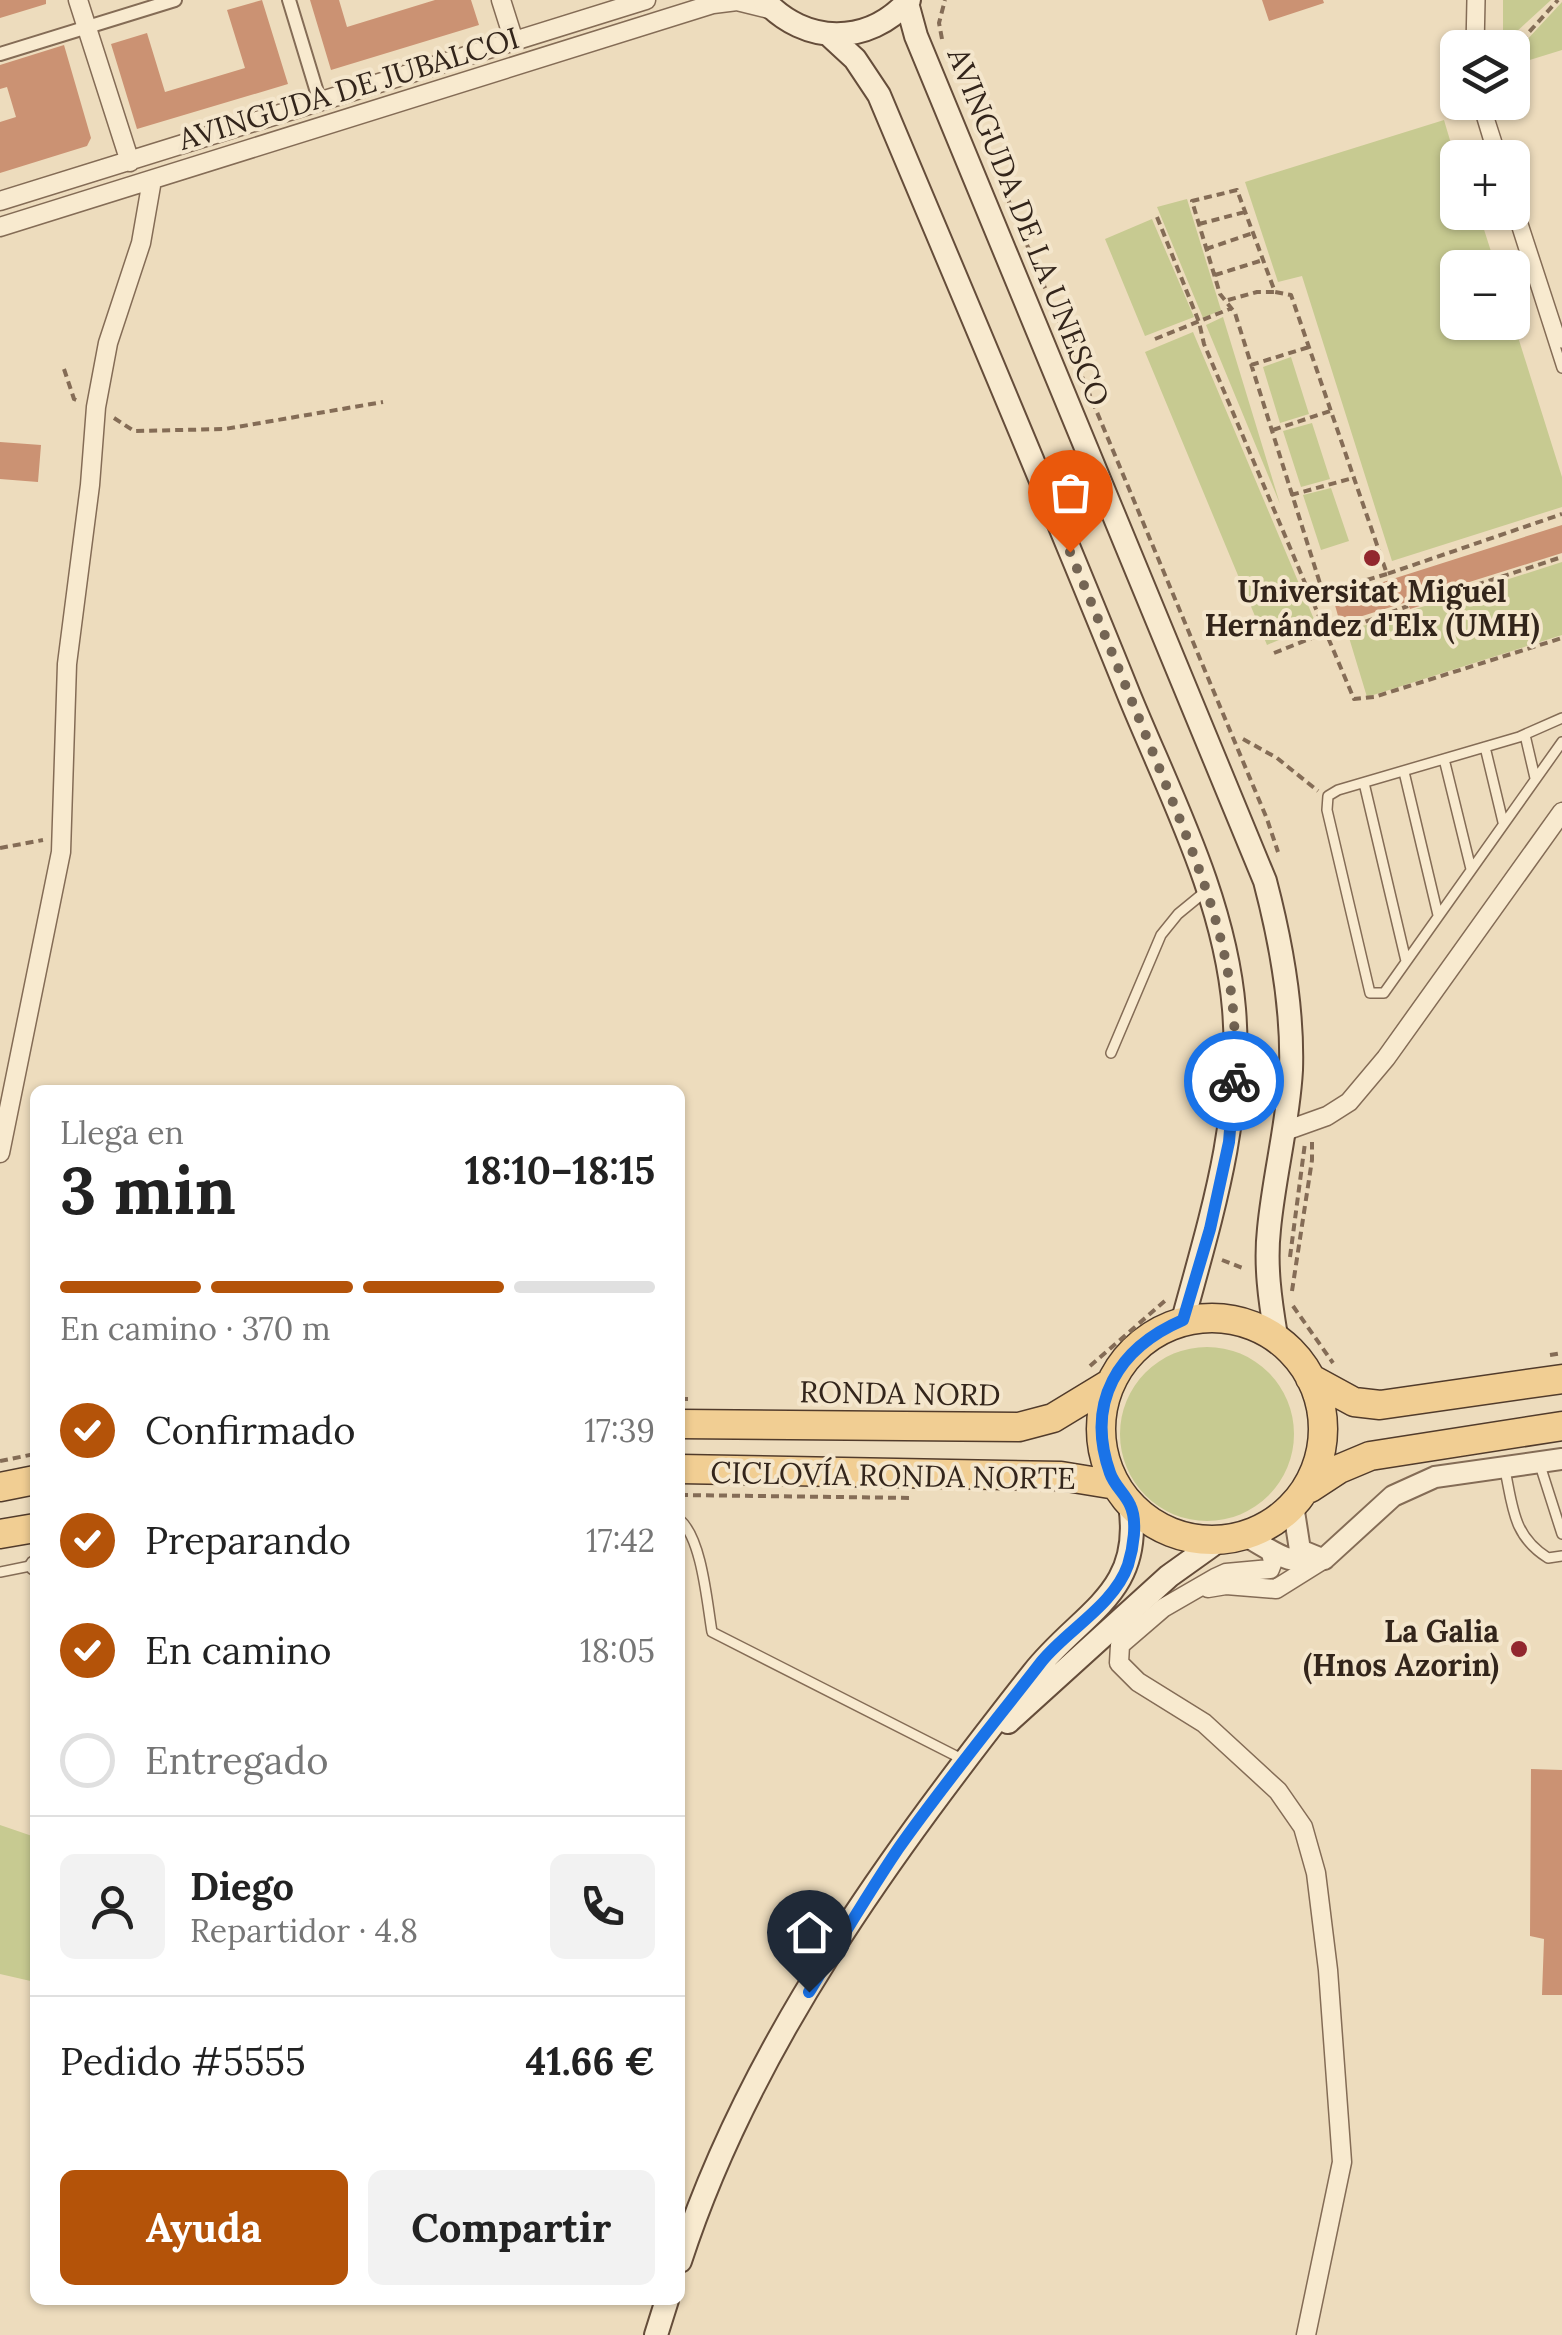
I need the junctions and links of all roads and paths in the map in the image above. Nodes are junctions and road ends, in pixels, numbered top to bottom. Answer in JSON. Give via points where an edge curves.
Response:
{"nodes":[{"id":1,"x":78,"y":0,"type":"edge"},
{"id":2,"x":175,"y":0,"type":"edge"},
{"id":3,"x":289,"y":0,"type":"edge"},
{"id":4,"x":500,"y":0,"type":"edge"},
{"id":5,"x":646,"y":0,"type":"edge"},
{"id":6,"x":1476,"y":0,"type":"edge"},
{"id":7,"x":1558,"y":0,"type":"edge"},
{"id":8,"x":908,"y":1,"type":"edge"},
{"id":9,"x":768,"y":5,"type":"edge"},
{"id":10,"x":86,"y":28,"type":"junction"},
{"id":11,"x":1475,"y":30,"type":"edge"},
{"id":12,"x":1530,"y":32,"type":"edge"},
{"id":13,"x":829,"y":35,"type":"junction"},
{"id":14,"x":514,"y":42,"type":"junction"},
{"id":15,"x":0,"y":54,"type":"edge"},
{"id":16,"x":320,"y":102,"type":"junction"},
{"id":17,"x":130,"y":162,"type":"junction"},
{"id":18,"x":152,"y":180,"type":"junction"},
{"id":19,"x":0,"y":200,"type":"edge"},
{"id":20,"x":1246,"y":212,"type":"junction"},
{"id":21,"x":1157,"y":217,"type":"dead end"},
{"id":22,"x":1199,"y":224,"type":"junction"},
{"id":23,"x":0,"y":226,"type":"edge"},
{"id":24,"x":1518,"y":230,"type":"edge"},
{"id":25,"x":1525,"y":230,"type":"edge"},
{"id":26,"x":1253,"y":233,"type":"junction"},
{"id":27,"x":1206,"y":249,"type":"junction"},
{"id":28,"x":1263,"y":260,"type":"junction"},
{"id":29,"x":1214,"y":275,"type":"junction"},
{"id":30,"x":1275,"y":292,"type":"junction"},
{"id":31,"x":1228,"y":300,"type":"junction"},
{"id":32,"x":1232,"y":308,"type":"junction"},
{"id":33,"x":1199,"y":322,"type":"junction"},
{"id":34,"x":1154,"y":340,"type":"dead end"},
{"id":35,"x":1562,"y":343,"type":"edge"},
{"id":36,"x":1309,"y":347,"type":"junction"},
{"id":37,"x":1251,"y":365,"type":"junction"},
{"id":38,"x":1562,"y":368,"type":"edge"},
{"id":39,"x":64,"y":369,"type":"dead end"},
{"id":40,"x":383,"y":402,"type":"dead end"},
{"id":41,"x":96,"y":407,"type":"junction"},
{"id":42,"x":1330,"y":411,"type":"junction"},
{"id":43,"x":1271,"y":430,"type":"junction"},
{"id":44,"x":1353,"y":478,"type":"junction"},
{"id":45,"x":1291,"y":495,"type":"junction"},
{"id":46,"x":1562,"y":514,"type":"edge"},
{"id":47,"x":1562,"y":557,"type":"edge"},
{"id":48,"x":1387,"y":574,"type":"junction"},
{"id":49,"x":1464,"y":589,"type":"dead end"},
{"id":50,"x":1408,"y":606,"type":"dead end"},
{"id":51,"x":1328,"y":633,"type":"junction"},
{"id":52,"x":1562,"y":638,"type":"edge"},
{"id":53,"x":1274,"y":653,"type":"dead end"},
{"id":54,"x":1562,"y":718,"type":"edge"},
{"id":55,"x":1524,"y":734,"type":"junction"},
{"id":56,"x":1244,"y":739,"type":"dead end"},
{"id":57,"x":1562,"y":742,"type":"edge"},
{"id":58,"x":1485,"y":747,"type":"junction"},
{"id":59,"x":1444,"y":759,"type":"junction"},
{"id":60,"x":1404,"y":772,"type":"junction"},
{"id":61,"x":1536,"y":778,"type":"junction"},
{"id":62,"x":1364,"y":782,"type":"junction"},
{"id":63,"x":1321,"y":794,"type":"dead end"},
{"id":64,"x":1562,"y":812,"type":"edge"},
{"id":65,"x":1503,"y":822,"type":"junction"},
{"id":66,"x":62,"y":837,"type":"junction"},
{"id":67,"x":0,"y":848,"type":"edge"},
{"id":68,"x":1471,"y":868,"type":"junction"},
{"id":69,"x":1208,"y":889,"type":"junction"},
{"id":70,"x":1438,"y":916,"type":"junction"},
{"id":71,"x":1406,"y":961,"type":"junction"},
{"id":72,"x":1112,"y":1052,"type":"dead end"},
{"id":73,"x":1285,"y":1132,"type":"junction"},
{"id":74,"x":1312,"y":1142,"type":"dead end"},
{"id":75,"x":0,"y":1153,"type":"edge"},
{"id":76,"x":1287,"y":1285,"type":"dead end"},
{"id":77,"x":1291,"y":1298,"type":"junction"},
{"id":78,"x":1177,"y":1308,"type":"junction"},
{"id":79,"x":1276,"y":1336,"type":"junction"},
{"id":80,"x":1562,"y":1353,"type":"edge"},
{"id":81,"x":1544,"y":1356,"type":"dead end"},
{"id":82,"x":1342,"y":1372,"type":"dead end"},
{"id":83,"x":1078,"y":1375,"type":"dead end"},
{"id":84,"x":1310,"y":1378,"type":"junction"},
{"id":85,"x":1562,"y":1380,"type":"edge"},
{"id":86,"x":1109,"y":1384,"type":"junction"},
{"id":87,"x":685,"y":1398,"type":"edge"},
{"id":88,"x":699,"y":1399,"type":"dead end"},
{"id":89,"x":685,"y":1424,"type":"edge"},
{"id":90,"x":1562,"y":1426,"type":"edge"},
{"id":91,"x":30,"y":1455,"type":"edge"},
{"id":92,"x":1562,"y":1459,"type":"edge"},
{"id":93,"x":0,"y":1460,"type":"edge"},
{"id":94,"x":1539,"y":1462,"type":"junction"},
{"id":95,"x":1504,"y":1467,"type":"junction"},
{"id":96,"x":685,"y":1468,"type":"edge"},
{"id":97,"x":30,"y":1481,"type":"edge"},
{"id":98,"x":0,"y":1487,"type":"edge"},
{"id":99,"x":1123,"y":1495,"type":"junction"},
{"id":100,"x":685,"y":1496,"type":"edge"},
{"id":101,"x":1302,"y":1496,"type":"junction"},
{"id":102,"x":914,"y":1498,"type":"dead end"},
{"id":103,"x":685,"y":1523,"type":"edge"},
{"id":104,"x":30,"y":1529,"type":"edge"},
{"id":105,"x":0,"y":1534,"type":"edge"},
{"id":106,"x":1562,"y":1534,"type":"edge"},
{"id":107,"x":1231,"y":1538,"type":"junction"},
{"id":108,"x":1270,"y":1550,"type":"junction"},
{"id":109,"x":1562,"y":1556,"type":"edge"},
{"id":110,"x":1324,"y":1559,"type":"junction"},
{"id":111,"x":30,"y":1566,"type":"edge"},
{"id":112,"x":0,"y":1572,"type":"edge"},
{"id":113,"x":1197,"y":1590,"type":"junction"},
{"id":114,"x":964,"y":1760,"type":"junction"},
{"id":115,"x":685,"y":2248,"type":"edge"},
{"id":116,"x":665,"y":2305,"type":"edge"},
{"id":117,"x":656,"y":2335,"type":"edge"},
{"id":118,"x":1306,"y":2335,"type":"edge"}],
"edges":[{"from":1,"to":10,"type":"street"},
{"from":2,"to":10,"type":"street"},
{"from":3,"to":16,"type":"street"},
{"from":4,"to":14,"type":"street"},
{"from":5,"to":14,"type":"street","name":"AVINGUDA DE JUBALCOI"},
{"from":6,"to":11,"type":"lane"},
{"from":7,"to":12,"type":"path"},
{"from":8,"to":13,"type":"main road","via":[[873,28]]},
{"from":8,"to":73,"type":"main road","name":"AVINGUDA DE LA UNESCO","via":[[1265,881],[1287,996],[1291,1068]]},
{"from":9,"to":13,"type":"main road","via":[[794,25]]},
{"from":9,"to":18,"type":"street","name":"AVINGUDA DE JUBALCOI","via":[[713,4]]},
{"from":10,"to":15,"type":"street"},
{"from":10,"to":17,"type":"street"},
{"from":13,"to":69,"type":"main road","via":[[879,95]]},
{"from":14,"to":16,"type":"street","name":"AVINGUDA DE JUBALCOI"},
{"from":16,"to":17,"type":"street","name":"AVINGUDA DE JUBALCOI"},
{"from":17,"to":19,"type":"street","name":"AVINGUDA DE JUBALCOI"},
{"from":18,"to":23,"type":"street","name":"AVINGUDA DE JUBALCOI"},
{"from":18,"to":41,"type":"street"},
{"from":20,"to":22,"type":"path"},
{"from":20,"to":22,"type":"path","via":[[1237,190],[1230,189],[1192,201]]},
{"from":20,"to":26,"type":"path"},
{"from":21,"to":33,"type":"path"},
{"from":22,"to":27,"type":"path"},
{"from":24,"to":38,"type":"lane"},
{"from":25,"to":35,"type":"lane"},
{"from":26,"to":27,"type":"path"},
{"from":26,"to":28,"type":"path"},
{"from":27,"to":29,"type":"path"},
{"from":28,"to":29,"type":"path"},
{"from":28,"to":30,"type":"path"},
{"from":29,"to":31,"type":"path"},
{"from":30,"to":31,"type":"path"},
{"from":30,"to":36,"type":"path","via":[[1291,295]]},
{"from":31,"to":32,"type":"path"},
{"from":32,"to":33,"type":"path"},
{"from":32,"to":37,"type":"path"},
{"from":33,"to":34,"type":"path"},
{"from":33,"to":51,"type":"path"},
{"from":36,"to":37,"type":"path"},
{"from":36,"to":42,"type":"path"},
{"from":37,"to":43,"type":"path"},
{"from":39,"to":41,"type":"path","via":[[74,399]]},
{"from":40,"to":41,"type":"path","via":[[225,429],[134,431]]},
{"from":41,"to":66,"type":"street","via":[[66,664]]},
{"from":42,"to":43,"type":"path"},
{"from":42,"to":44,"type":"path"},
{"from":43,"to":45,"type":"path"},
{"from":44,"to":45,"type":"path"},
{"from":44,"to":48,"type":"path"},
{"from":45,"to":48,"type":"path","via":[[1324,594]]},
{"from":46,"to":48,"type":"path"},
{"from":47,"to":49,"type":"path"},
{"from":50,"to":51,"type":"path"},
{"from":51,"to":52,"type":"path","via":[[1354,699]]},
{"from":51,"to":53,"type":"path"},
{"from":54,"to":55,"type":"lane"},
{"from":55,"to":58,"type":"lane"},
{"from":55,"to":61,"type":"lane"},
{"from":56,"to":63,"type":"path"},
{"from":57,"to":61,"type":"lane"},
{"from":58,"to":59,"type":"lane"},
{"from":58,"to":65,"type":"lane"},
{"from":59,"to":60,"type":"lane"},
{"from":59,"to":68,"type":"lane"},
{"from":60,"to":62,"type":"lane"},
{"from":60,"to":70,"type":"lane"},
{"from":61,"to":65,"type":"lane"},
{"from":62,"to":71,"type":"lane"},
{"from":62,"to":71,"type":"lane","via":[[1328,796],[1327,810],[1370,993],[1384,993]]},
{"from":64,"to":73,"type":"street","via":[[1350,1102]]},
{"from":65,"to":68,"type":"lane"},
{"from":66,"to":67,"type":"path"},
{"from":66,"to":75,"type":"street"},
{"from":68,"to":70,"type":"lane"},
{"from":69,"to":72,"type":"lane","via":[[1161,935]]},
{"from":69,"to":78,"type":"main road","via":[[1228,965],[1235,1076],[1210,1229]]},
{"from":70,"to":71,"type":"lane"},
{"from":73,"to":79,"type":"main road","name":"AVINGUDA DE LA UNESCO","via":[[1268,1234]]},
{"from":74,"to":77,"type":"path"},
{"from":76,"to":77,"type":"path"},
{"from":77,"to":82,"type":"path"},
{"from":78,"to":79,"type":"main road","via":[[1246,1320]]},
{"from":78,"to":83,"type":"path"},
{"from":78,"to":86,"type":"main road"},
{"from":79,"to":84,"type":"main road"},
{"from":80,"to":81,"type":"path"},
{"from":84,"to":85,"type":"main road","via":[[1354,1402],[1380,1405]]},
{"from":84,"to":101,"type":"main road","via":[[1323,1430],[1320,1460]]},
{"from":86,"to":89,"type":"main road","name":"RONDA NORD","via":[[1053,1418],[1020,1427]]},
{"from":86,"to":99,"type":"main road","via":[[1105,1456]]},
{"from":87,"to":88,"type":"path"},
{"from":90,"to":101,"type":"main road","via":[[1370,1456]]},
{"from":91,"to":93,"type":"path"},
{"from":92,"to":94,"type":"street"},
{"from":94,"to":95,"type":"street"},
{"from":94,"to":106,"type":"lane"},
{"from":95,"to":109,"type":"lane","via":[[1514,1518],[1528,1545],[1548,1558]]},
{"from":95,"to":110,"type":"street","via":[[1435,1477],[1393,1496]]},
{"from":96,"to":99,"type":"main road","via":[[1061,1476]]},
{"from":97,"to":98,"type":"main road"},
{"from":99,"to":107,"type":"main road","via":[[1155,1527],[1194,1540]]},
{"from":99,"to":114,"type":"main road","via":[[1132,1551],[1126,1571]]},
{"from":100,"to":102,"type":"path","name":"CICLOVÍA RONDA NORTE"},
{"from":101,"to":107,"type":"main road","via":[[1264,1527]]},
{"from":101,"to":110,"type":"street","via":[[1300,1550]]},
{"from":103,"to":114,"type":"lane","via":[[712,1632]]},
{"from":104,"to":105,"type":"main road"},
{"from":107,"to":108,"type":"street"},
{"from":107,"to":114,"type":"main road","via":[[1169,1576]]},
{"from":108,"to":110,"type":"street","via":[[1302,1564]]},
{"from":108,"to":113,"type":"street","via":[[1270,1569],[1226,1573]]},
{"from":110,"to":113,"type":"street","via":[[1276,1589]]},
{"from":111,"to":112,"type":"lane"},
{"from":113,"to":118,"type":"street","via":[[1163,1608],[1120,1645],[1119,1663],[1204,1723],[1278,1791],[1302,1827],[1316,1873],[1342,2162]]},
{"from":114,"to":115,"type":"main road","via":[[898,1850],[776,2044]]},
{"from":116,"to":117,"type":"main road"}]}
